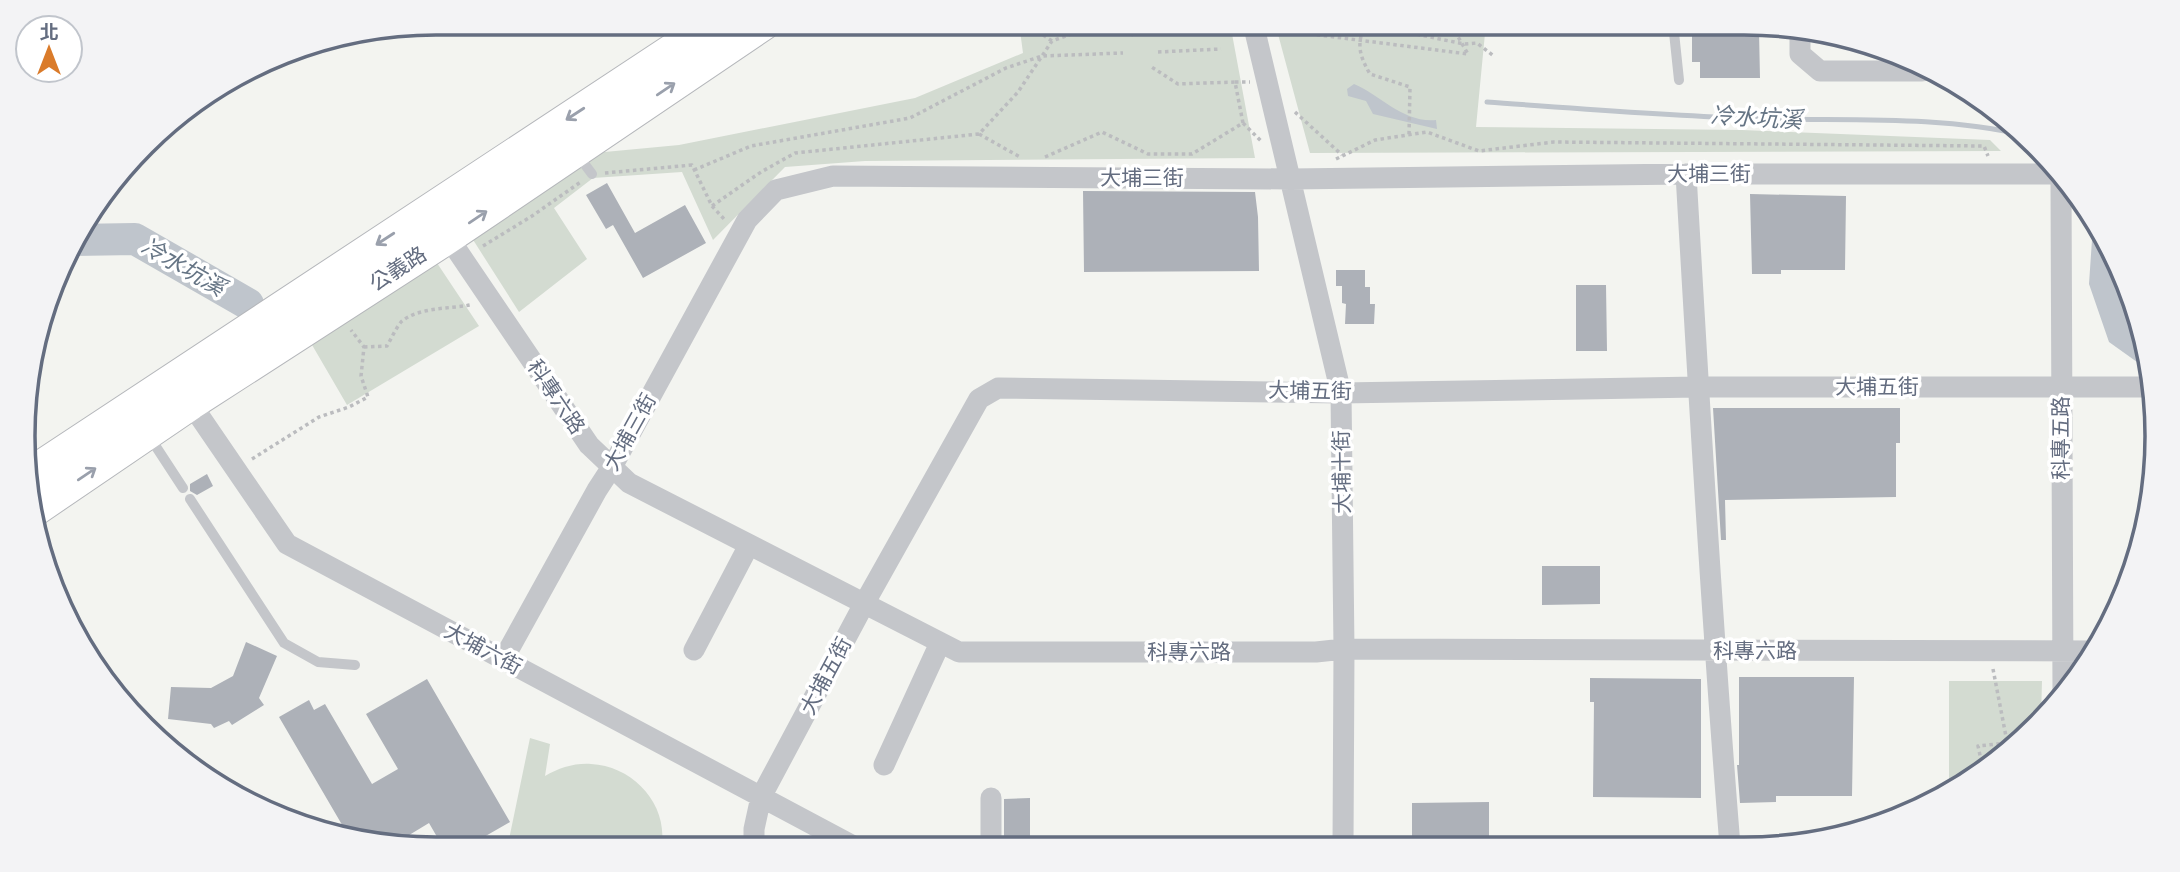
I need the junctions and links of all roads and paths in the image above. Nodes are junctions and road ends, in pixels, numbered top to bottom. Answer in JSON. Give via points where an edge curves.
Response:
{"nodes":[{"id":1,"x":697,"y":35,"type":"edge"},
{"id":2,"x":748,"y":35,"type":"edge"},
{"id":3,"x":1043,"y":35,"type":"edge"},
{"id":4,"x":1066,"y":35,"type":"edge"},
{"id":5,"x":1256,"y":35,"type":"edge"},
{"id":6,"x":1319,"y":35,"type":"edge"},
{"id":7,"x":1361,"y":35,"type":"edge"},
{"id":8,"x":1421,"y":35,"type":"edge"},
{"id":9,"x":1458,"y":35,"type":"edge"},
{"id":10,"x":1674,"y":35,"type":"edge"},
{"id":11,"x":1800,"y":39,"type":"edge"},
{"id":12,"x":1360,"y":40,"type":"junction"},
{"id":13,"x":1052,"y":41,"type":"junction"},
{"id":14,"x":1464,"y":44,"type":"junction"},
{"id":15,"x":1221,"y":49,"type":"dead end"},
{"id":16,"x":1123,"y":52,"type":"dead end"},
{"id":17,"x":1158,"y":52,"type":"dead end"},
{"id":18,"x":1042,"y":56,"type":"junction"},
{"id":19,"x":1495,"y":57,"type":"dead end"},
{"id":20,"x":1150,"y":66,"type":"dead end"},
{"id":21,"x":1909,"y":71,"type":"edge"},
{"id":22,"x":1679,"y":80,"type":"dead end"},
{"id":23,"x":1235,"y":82,"type":"junction"},
{"id":24,"x":1251,"y":82,"type":"dead end"},
{"id":25,"x":1287,"y":106,"type":"dead end"},
{"id":26,"x":1243,"y":123,"type":"junction"},
{"id":27,"x":979,"y":134,"type":"junction"},
{"id":28,"x":1409,"y":135,"type":"junction"},
{"id":29,"x":1263,"y":142,"type":"dead end"},
{"id":30,"x":1342,"y":155,"type":"junction"},
{"id":31,"x":1028,"y":157,"type":"dead end"},
{"id":32,"x":1038,"y":157,"type":"dead end"},
{"id":33,"x":1334,"y":160,"type":"dead end"},
{"id":34,"x":583,"y":163,"type":"junction"},
{"id":35,"x":694,"y":170,"type":"junction"},
{"id":36,"x":1686,"y":174,"type":"junction"},
{"id":37,"x":2047,"y":174,"type":"edge"},
{"id":38,"x":1995,"y":175,"type":"junction"},
{"id":39,"x":1291,"y":179,"type":"junction"},
{"id":40,"x":2061,"y":191,"type":"edge"},
{"id":41,"x":448,"y":237,"type":"junction"},
{"id":42,"x":480,"y":248,"type":"dead end"},
{"id":43,"x":472,"y":305,"type":"dead end"},
{"id":44,"x":290,"y":320,"type":"junction"},
{"id":45,"x":351,"y":330,"type":"dead end"},
{"id":46,"x":364,"y":346,"type":"junction"},
{"id":47,"x":1697,"y":387,"type":"junction"},
{"id":48,"x":2061,"y":387,"type":"junction"},
{"id":49,"x":2142,"y":387,"type":"edge"},
{"id":50,"x":182,"y":391,"type":"junction"},
{"id":51,"x":1341,"y":393,"type":"junction"},
{"id":52,"x":138,"y":420,"type":"junction"},
{"id":53,"x":252,"y":459,"type":"dead end"},
{"id":54,"x":612,"y":467,"type":"junction"},
{"id":55,"x":37,"y":471,"type":"edge"},
{"id":56,"x":183,"y":488,"type":"dead end"},
{"id":57,"x":190,"y":499,"type":"dead end"},
{"id":58,"x":41,"y":504,"type":"edge"},
{"id":59,"x":750,"y":545,"type":"junction"},
{"id":60,"x":864,"y":604,"type":"junction"},
{"id":61,"x":940,"y":643,"type":"junction"},
{"id":62,"x":1344,"y":649,"type":"junction"},
{"id":63,"x":694,"y":650,"type":"dead end"},
{"id":64,"x":1714,"y":651,"type":"junction"},
{"id":65,"x":2062,"y":651,"type":"junction"},
{"id":66,"x":2082,"y":651,"type":"edge"},
{"id":67,"x":503,"y":660,"type":"junction"},
{"id":68,"x":355,"y":665,"type":"dead end"},
{"id":69,"x":1993,"y":669,"type":"dead end"},
{"id":70,"x":2063,"y":679,"type":"edge"},
{"id":71,"x":2006,"y":739,"type":"edge"},
{"id":72,"x":2000,"y":744,"type":"edge"},
{"id":73,"x":1981,"y":759,"type":"edge"},
{"id":74,"x":884,"y":765,"type":"dead end"},
{"id":75,"x":761,"y":797,"type":"junction"},
{"id":76,"x":991,"y":798,"type":"dead end"},
{"id":77,"x":754,"y":837,"type":"edge"},
{"id":78,"x":836,"y":837,"type":"edge"},
{"id":79,"x":991,"y":837,"type":"edge"},
{"id":80,"x":1343,"y":837,"type":"edge"},
{"id":81,"x":1729,"y":837,"type":"edge"}],
"edges":[{"from":1,"to":44,"type":"main road","name":"公義路","one_way":true},
{"from":34,"to":2,"type":"main road","name":"公義路","one_way":true},
{"from":3,"to":13,"type":"path"},
{"from":4,"to":13,"type":"path"},
{"from":5,"to":39,"type":"street","name":"大埔十街"},
{"from":6,"to":12,"type":"path"},
{"from":7,"to":12,"type":"path"},
{"from":8,"to":14,"type":"path"},
{"from":9,"to":14,"type":"path"},
{"from":10,"to":22,"type":"lane"},
{"from":11,"to":21,"type":"street","via":[[1800,54],[1821,71]]},
{"from":12,"to":14,"type":"path","via":[[1468,54]]},
{"from":12,"to":28,"type":"path","via":[[1360,58],[1370,74],[1410,87]]},
{"from":13,"to":18,"type":"path"},
{"from":14,"to":19,"type":"path","via":[[1477,43]]},
{"from":15,"to":17,"type":"path"},
{"from":16,"to":18,"type":"path"},
{"from":18,"to":27,"type":"path","via":[[1018,92]]},
{"from":18,"to":35,"type":"path","via":[[1006,68],[910,118],[751,146]]},
{"from":20,"to":23,"type":"path","via":[[1178,84]]},
{"from":23,"to":24,"type":"path"},
{"from":23,"to":26,"type":"path"},
{"from":25,"to":30,"type":"path"},
{"from":26,"to":29,"type":"path"},
{"from":26,"to":32,"type":"path","via":[[1192,154],[1148,154],[1102,132]]},
{"from":27,"to":31,"type":"path","via":[[1019,157]]},
{"from":27,"to":35,"type":"path","via":[[795,153],[712,206]]},
{"from":28,"to":30,"type":"path","via":[[1375,140]]},
{"from":28,"to":38,"type":"path","via":[[1427,132],[1479,150],[1554,142],[1984,146]]},
{"from":30,"to":33,"type":"path"},
{"from":34,"to":35,"type":"path","via":[[692,165]]},
{"from":41,"to":34,"type":"main road","name":"公義路","one_way":true},
{"from":34,"to":42,"type":"path","via":[[533,216]]},
{"from":36,"to":38,"type":"street","name":"大埔三街"},
{"from":36,"to":39,"type":"street","name":"大埔三街"},
{"from":36,"to":47,"type":"street"},
{"from":37,"to":38,"type":"street","name":"大埔三街"},
{"from":39,"to":51,"type":"street","name":"大埔十街"},
{"from":39,"to":54,"type":"street","name":"大埔三街","via":[[833,176],[776,190],[747,220]]},
{"from":40,"to":48,"type":"street","name":"科專五路"},
{"from":41,"to":44,"type":"main road","name":"公義路"},
{"from":41,"to":54,"type":"street","name":"科專六路","via":[[589,445]]},
{"from":43,"to":46,"type":"path","via":[[429,309],[401,322],[387,346]]},
{"from":44,"to":50,"type":"main road","name":"公義路"},
{"from":45,"to":46,"type":"path"},
{"from":46,"to":53,"type":"path","via":[[361,376],[368,397],[319,417]]},
{"from":47,"to":48,"type":"street","name":"大埔五街"},
{"from":47,"to":51,"type":"street","name":"大埔五街"},
{"from":47,"to":64,"type":"street"},
{"from":48,"to":49,"type":"street","name":"大埔五街"},
{"from":48,"to":65,"type":"street","name":"科專五路"},
{"from":50,"to":52,"type":"main road","name":"公義路"},
{"from":50,"to":67,"type":"street","name":"大埔六街","via":[[287,544]]},
{"from":51,"to":60,"type":"street","name":"大埔五街","via":[[998,388],[979,400]]},
{"from":51,"to":62,"type":"street","name":"大埔十街"},
{"from":52,"to":55,"type":"main road","name":"公義路"},
{"from":52,"to":56,"type":"lane"},
{"from":58,"to":52,"type":"main road","name":"公義路","one_way":true},
{"from":54,"to":59,"type":"street","name":"科專六路","via":[[629,484]]},
{"from":54,"to":67,"type":"street","name":"大埔三街"},
{"from":57,"to":68,"type":"lane","via":[[284,643],[318,662]]},
{"from":59,"to":60,"type":"street","name":"科專六路"},
{"from":59,"to":63,"type":"street"},
{"from":60,"to":61,"type":"street","name":"科專六路"},
{"from":60,"to":75,"type":"street","name":"大埔五街"},
{"from":61,"to":62,"type":"street","name":"科專六路","via":[[958,652]]},
{"from":61,"to":74,"type":"street"},
{"from":62,"to":64,"type":"street","name":"科專六路"},
{"from":62,"to":80,"type":"street","name":"大埔十街"},
{"from":64,"to":65,"type":"street","name":"科專六路"},
{"from":64,"to":81,"type":"street"},
{"from":65,"to":66,"type":"street","name":"科專六路"},
{"from":65,"to":70,"type":"street","name":"科專五路"},
{"from":67,"to":75,"type":"street","name":"大埔六街"},
{"from":69,"to":71,"type":"path"},
{"from":72,"to":73,"type":"path","via":[[1979,746]]},
{"from":75,"to":77,"type":"street","name":"大埔五街"},
{"from":75,"to":78,"type":"street","name":"大埔六街"},
{"from":76,"to":79,"type":"street"}]}
